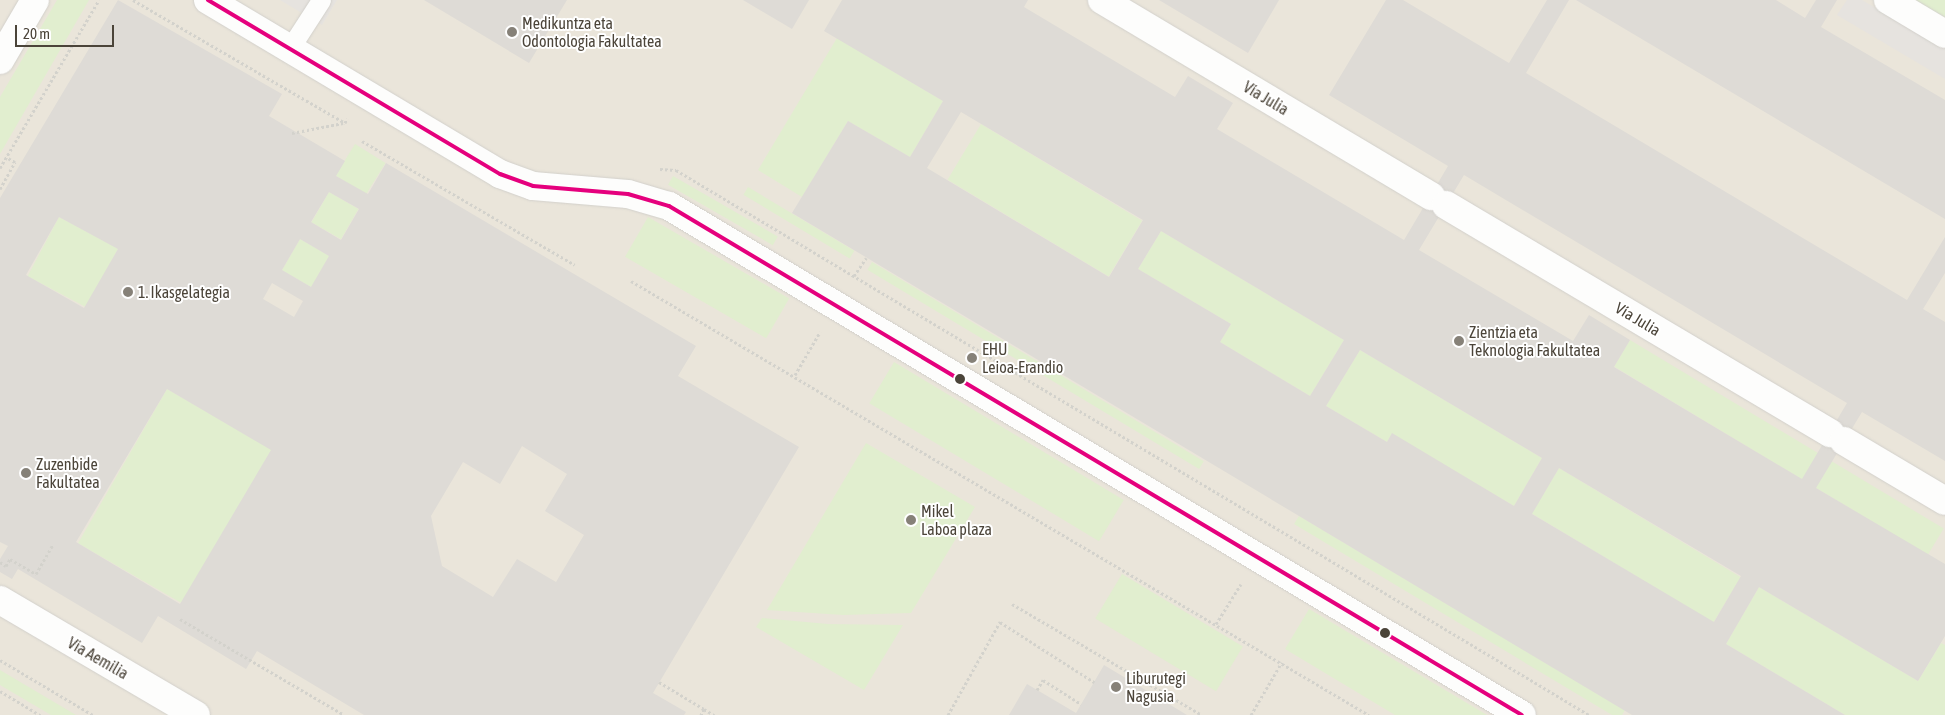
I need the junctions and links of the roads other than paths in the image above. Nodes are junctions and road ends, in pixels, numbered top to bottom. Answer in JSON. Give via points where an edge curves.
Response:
{"nodes":[{"id":1,"x":35,"y":0,"type":"edge"},
{"id":2,"x":208,"y":0,"type":"edge"},
{"id":3,"x":321,"y":0,"type":"edge"},
{"id":4,"x":1102,"y":0,"type":"edge"},
{"id":5,"x":1888,"y":0,"type":"edge"},
{"id":6,"x":1945,"y":34,"type":"edge"},
{"id":7,"x":290,"y":48,"type":"junction"},
{"id":8,"x":0,"y":60,"type":"edge"},
{"id":9,"x":1945,"y":501,"type":"edge"},
{"id":10,"x":0,"y":600,"type":"edge"},
{"id":11,"x":196,"y":715,"type":"edge"},
{"id":12,"x":1522,"y":715,"type":"edge"}],
"edges":[{"from":1,"to":8,"type":"street"},
{"from":2,"to":7,"type":"street"},
{"from":3,"to":7,"type":"lane"},
{"from":4,"to":9,"type":"street","name":"Vía Julia"},
{"from":5,"to":6,"type":"street"},
{"from":7,"to":12,"type":"street","via":[[500,174],[533,186],[628,194],[669,206]]},
{"from":10,"to":11,"type":"street","name":"Via Aemilia"}]}
